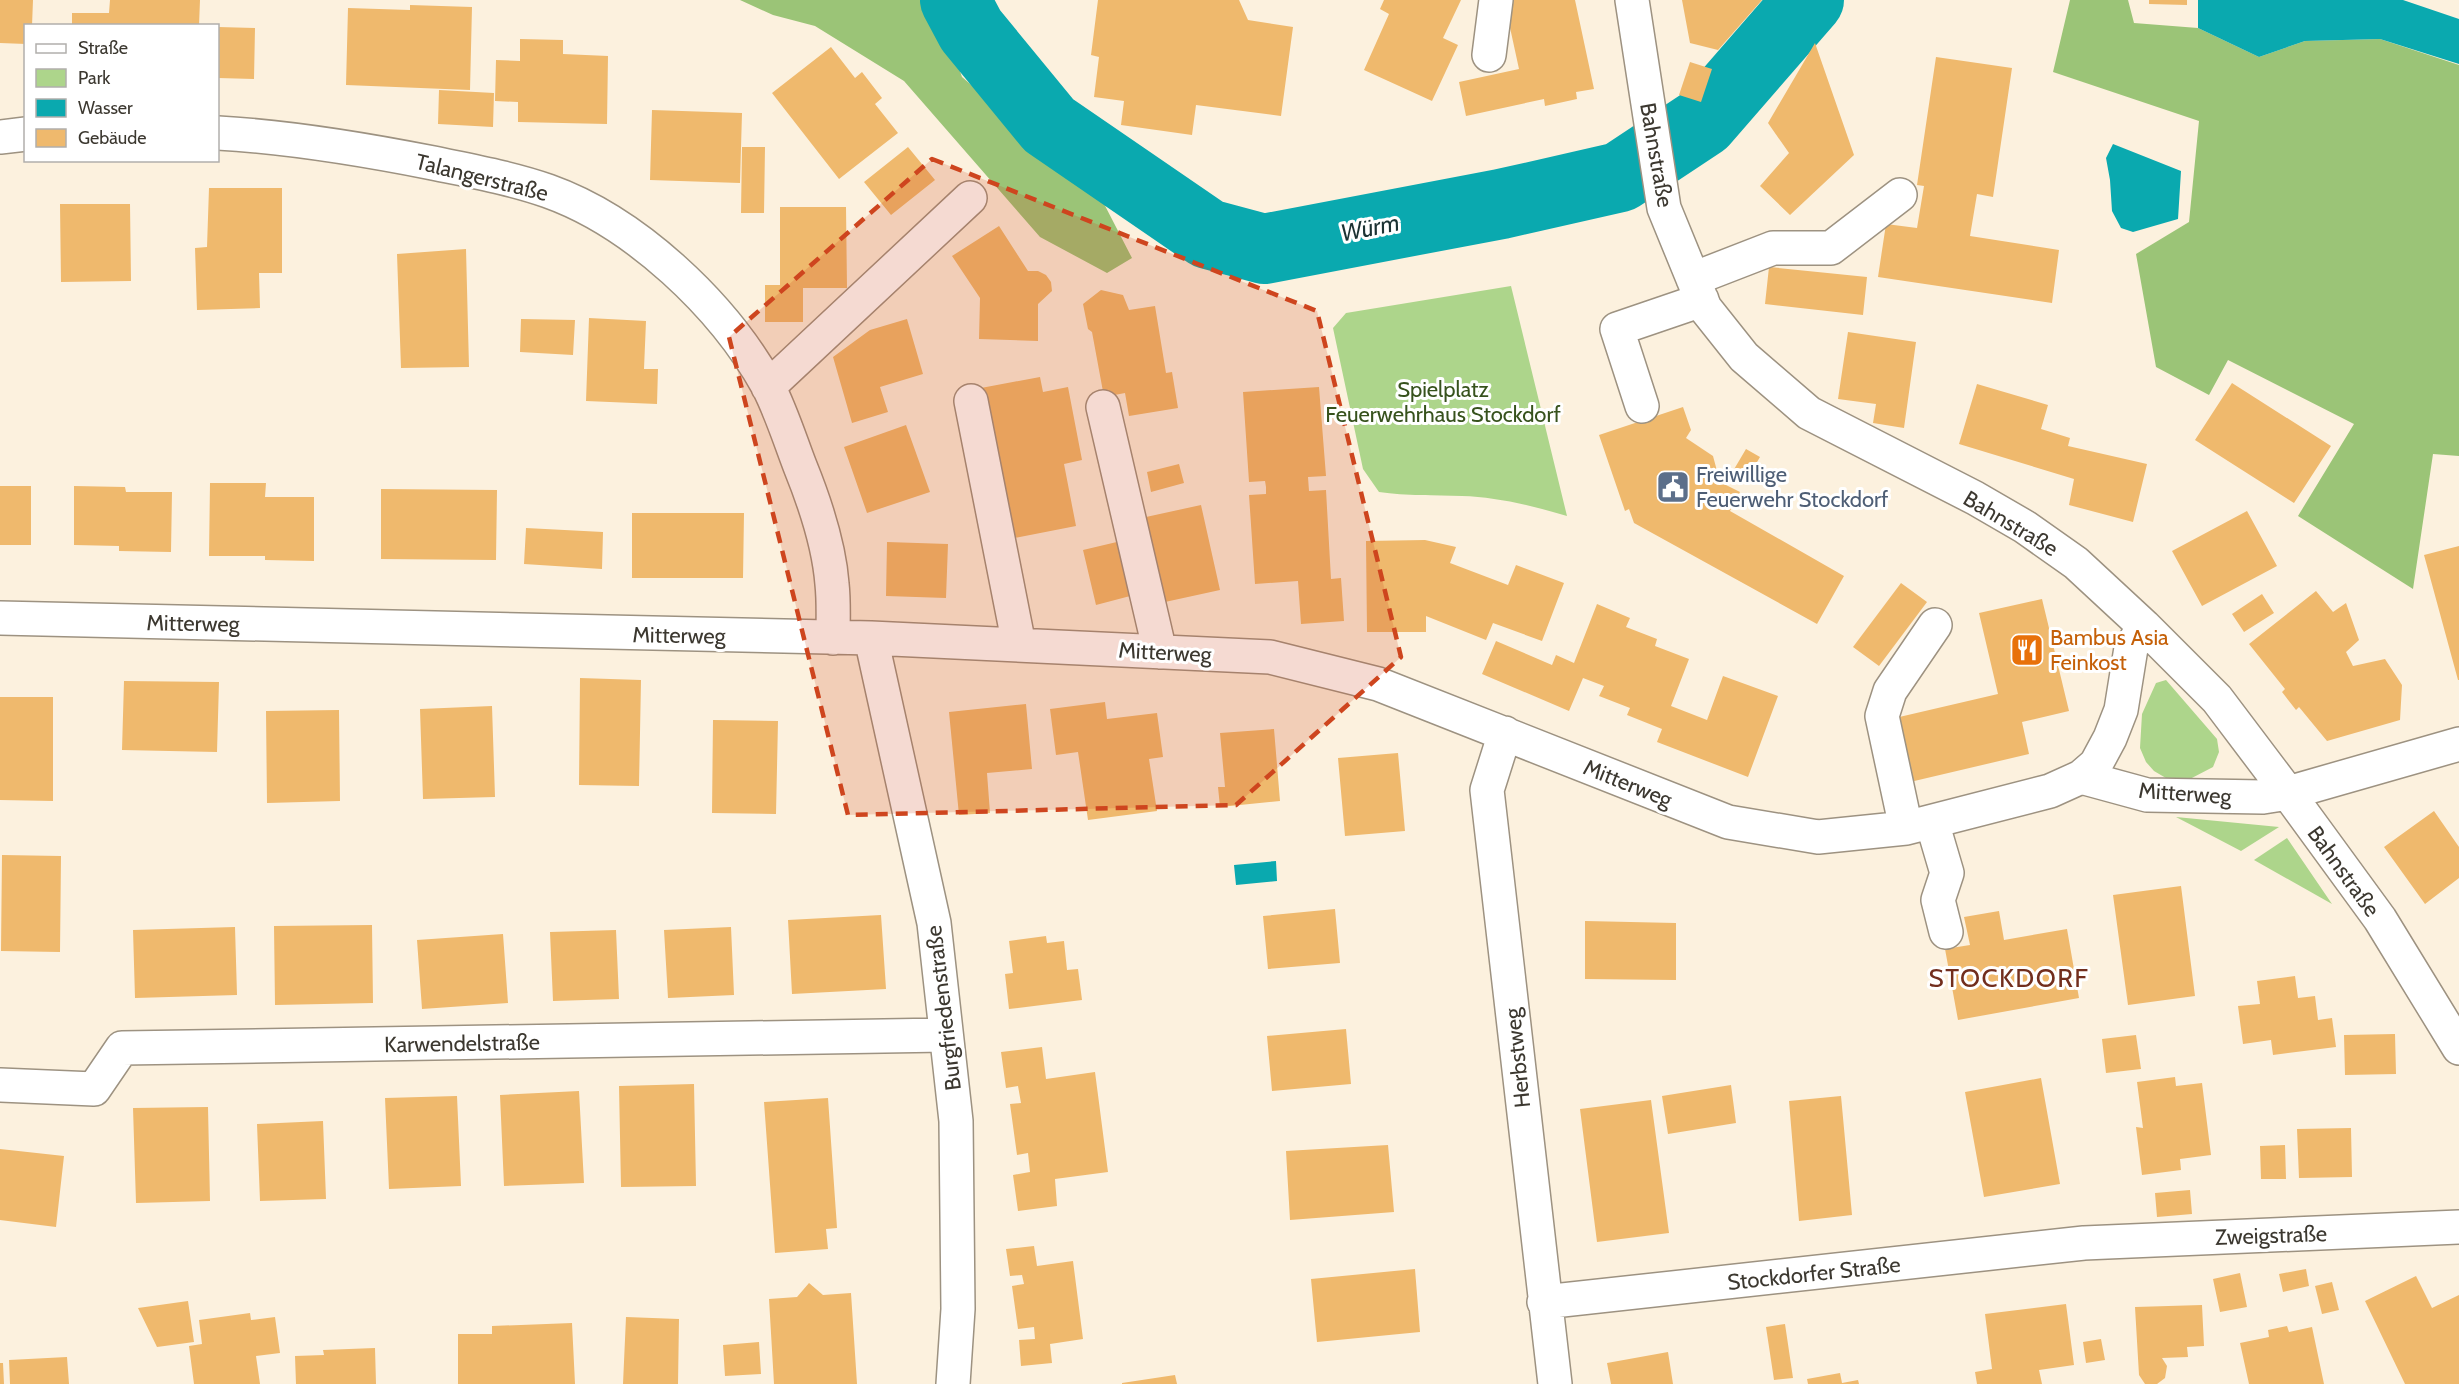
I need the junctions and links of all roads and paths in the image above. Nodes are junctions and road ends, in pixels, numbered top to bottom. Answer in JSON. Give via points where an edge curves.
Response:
{"nodes":[{"id":1,"x":1496,"y":0,"type":"edge"},
{"id":2,"x":1632,"y":0,"type":"edge"},
{"id":3,"x":1489,"y":55,"type":"dead end"},
{"id":4,"x":24,"y":134,"type":"edge"},
{"id":5,"x":219,"y":134,"type":"edge"},
{"id":6,"x":0,"y":136,"type":"edge"},
{"id":7,"x":1900,"y":195,"type":"dead end"},
{"id":8,"x":970,"y":198,"type":"dead end"},
{"id":9,"x":1697,"y":289,"type":"junction"},
{"id":10,"x":768,"y":387,"type":"junction"},
{"id":11,"x":971,"y":401,"type":"dead end"},
{"id":12,"x":1642,"y":406,"type":"dead end"},
{"id":13,"x":1104,"y":407,"type":"dead end"},
{"id":14,"x":0,"y":618,"type":"edge"},
{"id":15,"x":1935,"y":625,"type":"dead end"},
{"id":16,"x":2144,"y":626,"type":"junction"},
{"id":17,"x":833,"y":638,"type":"junction"},
{"id":18,"x":871,"y":638,"type":"junction"},
{"id":19,"x":1018,"y":645,"type":"junction"},
{"id":20,"x":1160,"y":652,"type":"junction"},
{"id":21,"x":1505,"y":733,"type":"junction"},
{"id":22,"x":2459,"y":744,"type":"edge"},
{"id":23,"x":2081,"y":777,"type":"junction"},
{"id":24,"x":2288,"y":793,"type":"junction"},
{"id":25,"x":1919,"y":825,"type":"junction"},
{"id":26,"x":1946,"y":932,"type":"dead end"},
{"id":27,"x":945,"y":1035,"type":"junction"},
{"id":28,"x":2459,"y":1048,"type":"edge"},
{"id":29,"x":0,"y":1085,"type":"edge"},
{"id":30,"x":2459,"y":1227,"type":"edge"},
{"id":31,"x":2084,"y":1243,"type":"joint"},
{"id":32,"x":1545,"y":1302,"type":"junction"},
{"id":33,"x":952,"y":1384,"type":"edge"},
{"id":34,"x":1555,"y":1384,"type":"edge"}],
"edges":[{"from":1,"to":3,"type":"street"},
{"from":2,"to":9,"type":"street","name":"Bahnstraße","via":[[1664,208]]},
{"from":4,"to":6,"type":"street"},
{"from":5,"to":10,"type":"street","name":"Talangerstraße","via":[[360,149],[493,175],[549,191],[598,215],[656,253],[702,296]]},
{"from":7,"to":9,"type":"street","via":[[1831,248],[1773,248]]},
{"from":8,"to":10,"type":"street"},
{"from":9,"to":12,"type":"street","via":[[1617,329]]},
{"from":9,"to":16,"type":"street","name":"Bahnstraße","via":[[1744,357],[1809,413],[2025,527],[2076,563]]},
{"from":10,"to":17,"type":"street","name":"Talangerstraße","via":[[809,489],[823,537],[832,583]]},
{"from":11,"to":19,"type":"street"},
{"from":13,"to":20,"type":"street"},
{"from":14,"to":17,"type":"street","name":"Mitterweg"},
{"from":15,"to":25,"type":"street","via":[[1890,691],[1882,716]]},
{"from":16,"to":23,"type":"street","via":[[2132,648],[2121,710],[2110,738],[2096,764]]},
{"from":16,"to":24,"type":"street","name":"Bahnstraße","via":[[2217,699]]},
{"from":17,"to":18,"type":"street","name":"Mitterweg"},
{"from":18,"to":19,"type":"street","name":"Mitterweg"},
{"from":18,"to":27,"type":"street","name":"Burgfriedenstraße","via":[[934,923]]},
{"from":19,"to":20,"type":"street","name":"Mitterweg"},
{"from":20,"to":21,"type":"street","name":"Mitterweg","via":[[1270,657],[1378,684]]},
{"from":21,"to":25,"type":"street","name":"Mitterweg","via":[[1728,822],[1818,837]]},
{"from":21,"to":32,"type":"street","name":"Herbstweg","via":[[1487,790]]},
{"from":22,"to":24,"type":"street","name":"Mitterweg"},
{"from":23,"to":24,"type":"street","name":"Mitterweg","via":[[2147,795],[2263,797]]},
{"from":23,"to":25,"type":"street","name":"Mitterweg","via":[[2050,791]]},
{"from":24,"to":28,"type":"street","name":"Bahnstraße","via":[[2380,920]]},
{"from":25,"to":26,"type":"street","via":[[1947,873],[1938,900]]},
{"from":27,"to":29,"type":"street","name":"Karwendelstraße","via":[[122,1048],[94,1089]]},
{"from":27,"to":33,"type":"street","name":"Burgfriedenstraße","via":[[956,1121],[958,1310]]},
{"from":30,"to":31,"type":"street","name":"Zweigstraße"},
{"from":31,"to":32,"type":"street","name":"Stockdorfer Straße"},
{"from":32,"to":34,"type":"street","name":"Herbstweg"}]}
